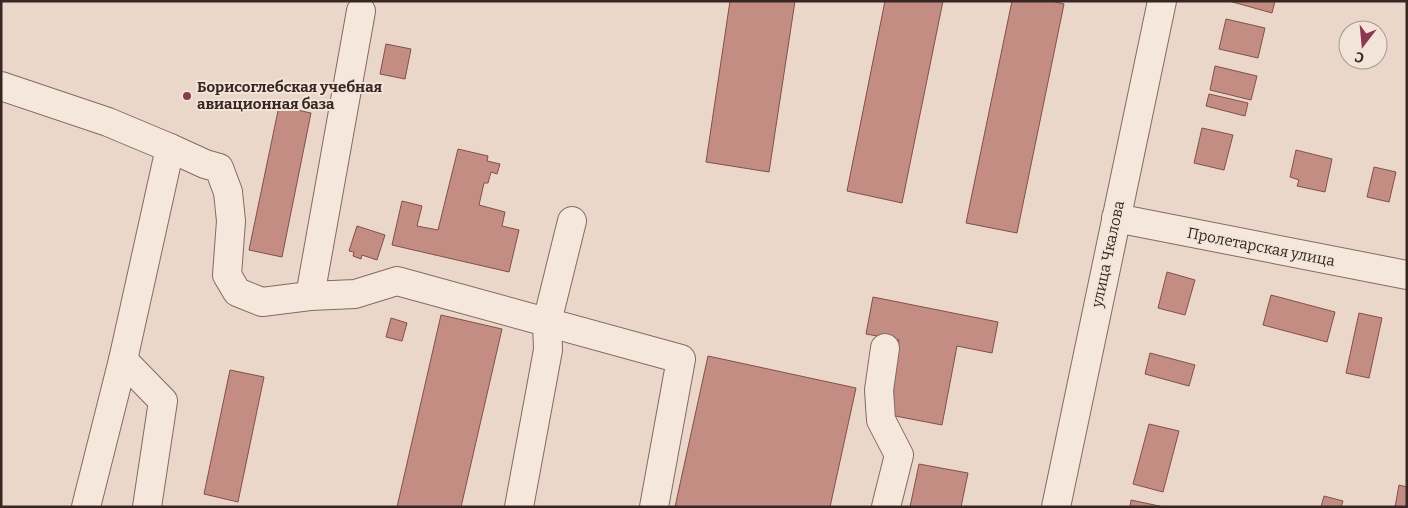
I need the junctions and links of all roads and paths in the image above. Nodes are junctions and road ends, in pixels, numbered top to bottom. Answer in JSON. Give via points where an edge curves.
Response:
{"nodes":[{"id":1,"x":1162,"y":1,"type":"edge"},
{"id":2,"x":361,"y":12,"type":"dead end"},
{"id":3,"x":1,"y":86,"type":"edge"},
{"id":4,"x":170,"y":148,"type":"junction"},
{"id":5,"x":1116,"y":218,"type":"junction"},
{"id":6,"x":572,"y":221,"type":"dead end"},
{"id":7,"x":1407,"y":275,"type":"edge"},
{"id":8,"x":310,"y":296,"type":"junction"},
{"id":9,"x":546,"y":322,"type":"junction"},
{"id":10,"x":885,"y":348,"type":"dead end"},
{"id":11,"x":123,"y":360,"type":"junction"},
{"id":12,"x":86,"y":507,"type":"edge"},
{"id":13,"x":146,"y":507,"type":"edge"},
{"id":14,"x":519,"y":507,"type":"edge"},
{"id":15,"x":654,"y":507,"type":"edge"},
{"id":16,"x":886,"y":507,"type":"edge"},
{"id":17,"x":1056,"y":507,"type":"edge"}],
"edges":[{"from":1,"to":5,"type":"street","name":"улица Чкалова"},
{"from":2,"to":8,"type":"street"},
{"from":3,"to":4,"type":"street","via":[[108,122]]},
{"from":4,"to":8,"type":"street","via":[[219,168],[228,192],[231,221],[227,276],[237,292],[262,302]]},
{"from":4,"to":11,"type":"street"},
{"from":5,"to":7,"type":"street","name":"Пролетарская улица"},
{"from":5,"to":17,"type":"street","name":"улица Чкалова"},
{"from":6,"to":9,"type":"street"},
{"from":8,"to":9,"type":"street","via":[[355,294],[397,281]]},
{"from":9,"to":14,"type":"street","via":[[548,350]]},
{"from":9,"to":15,"type":"street","via":[[681,359]]},
{"from":10,"to":16,"type":"street","via":[[879,390],[881,420],[899,454]]},
{"from":11,"to":12,"type":"street"},
{"from":11,"to":13,"type":"street","via":[[163,401]]}]}
